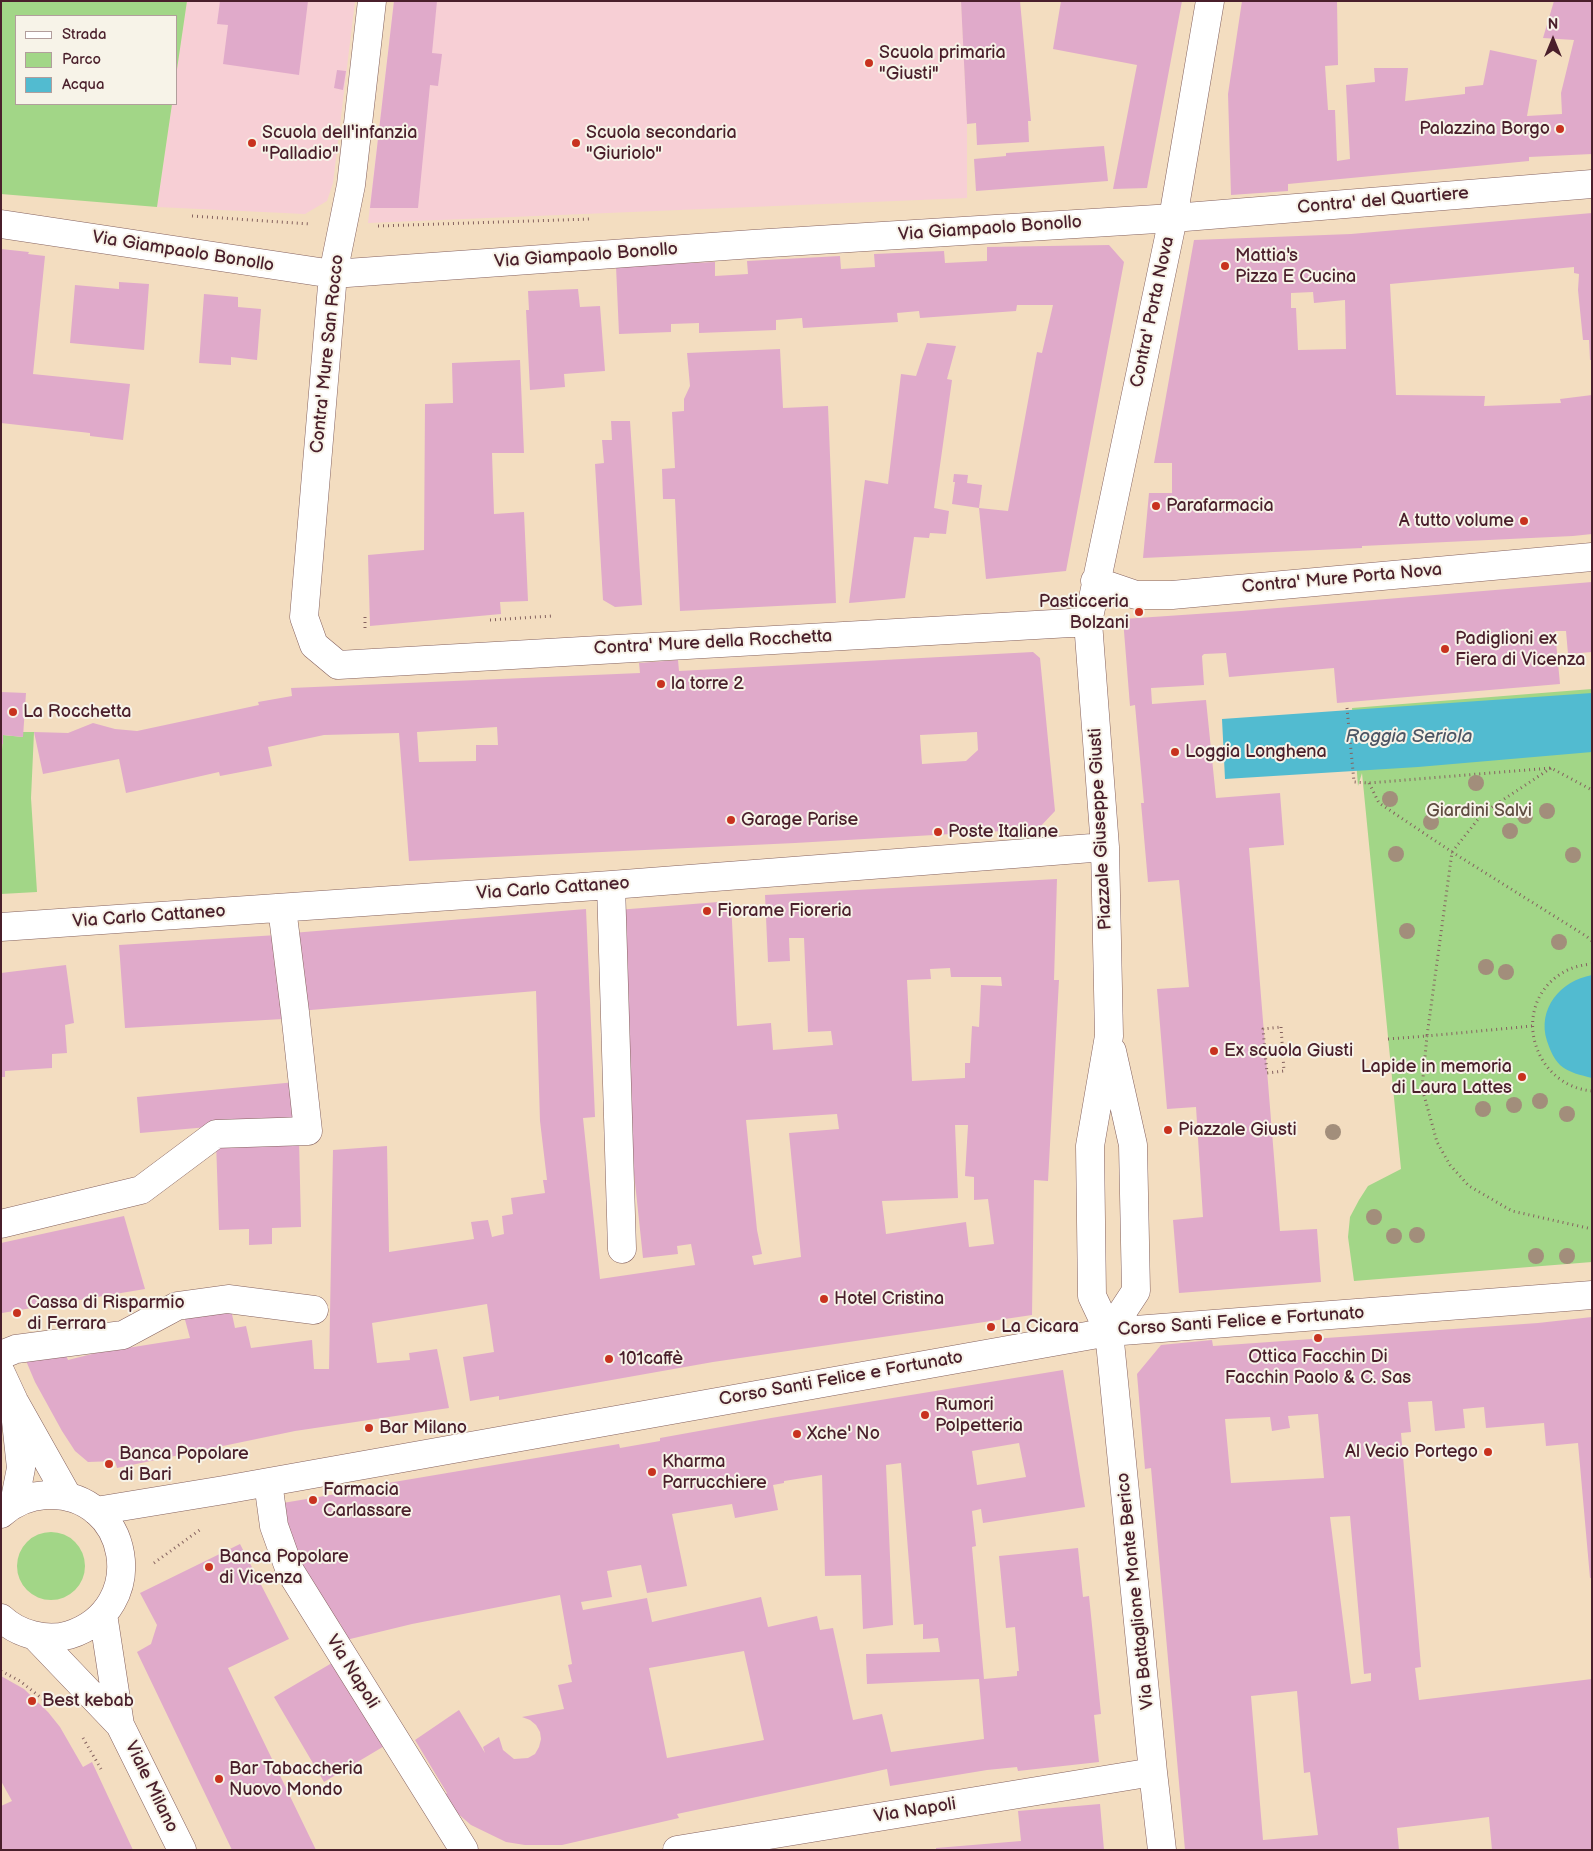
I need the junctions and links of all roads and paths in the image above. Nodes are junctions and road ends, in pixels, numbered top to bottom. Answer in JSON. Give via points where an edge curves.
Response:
{"nodes":[{"id":1,"x":372,"y":1,"type":"edge"},
{"id":2,"x":1210,"y":1,"type":"edge"},
{"id":3,"x":1592,"y":184,"type":"edge"},
{"id":4,"x":188,"y":216,"type":"dead end"},
{"id":5,"x":1173,"y":218,"type":"junction"},
{"id":6,"x":595,"y":219,"type":"dead end"},
{"id":7,"x":1,"y":224,"type":"edge"},
{"id":8,"x":314,"y":224,"type":"dead end"},
{"id":9,"x":377,"y":226,"type":"dead end"},
{"id":10,"x":332,"y":274,"type":"junction"},
{"id":11,"x":1592,"y":556,"type":"edge"},
{"id":12,"x":1095,"y":581,"type":"junction"},
{"id":13,"x":556,"y":616,"type":"dead end"},
{"id":14,"x":365,"y":617,"type":"dead end"},
{"id":15,"x":489,"y":620,"type":"dead end"},
{"id":16,"x":1088,"y":622,"type":"junction"},
{"id":17,"x":372,"y":631,"type":"dead end"},
{"id":18,"x":338,"y":665,"type":"joint"},
{"id":19,"x":1347,"y":708,"type":"dead end"},
{"id":20,"x":1551,"y":768,"type":"junction"},
{"id":21,"x":1369,"y":782,"type":"junction"},
{"id":22,"x":1592,"y":790,"type":"edge"},
{"id":23,"x":1105,"y":847,"type":"junction"},
{"id":24,"x":1452,"y":852,"type":"junction"},
{"id":25,"x":611,"y":885,"type":"junction"},
{"id":26,"x":282,"y":908,"type":"junction"},
{"id":27,"x":1,"y":926,"type":"edge"},
{"id":28,"x":1592,"y":941,"type":"edge"},
{"id":29,"x":1592,"y":964,"type":"edge"},
{"id":30,"x":1532,"y":1026,"type":"junction"},
{"id":31,"x":1109,"y":1036,"type":"junction"},
{"id":32,"x":1427,"y":1036,"type":"junction"},
{"id":33,"x":1388,"y":1039,"type":"dead end"},
{"id":34,"x":1267,"y":1073,"type":"joint"},
{"id":35,"x":1592,"y":1091,"type":"edge"},
{"id":36,"x":1,"y":1224,"type":"edge"},
{"id":37,"x":1592,"y":1229,"type":"edge"},
{"id":38,"x":622,"y":1249,"type":"dead end"},
{"id":39,"x":1592,"y":1295,"type":"edge"},
{"id":40,"x":314,"y":1310,"type":"dead end"},
{"id":41,"x":1109,"y":1332,"type":"junction"},
{"id":42,"x":1,"y":1355,"type":"edge"},
{"id":43,"x":1,"y":1373,"type":"edge"},
{"id":44,"x":14,"y":1401,"type":"junction"},
{"id":45,"x":268,"y":1482,"type":"junction"},
{"id":46,"x":68,"y":1497,"type":"junction"},
{"id":47,"x":8,"y":1509,"type":"edge"},
{"id":48,"x":96,"y":1511,"type":"junction"},
{"id":49,"x":205,"y":1526,"type":"dead end"},
{"id":50,"x":118,"y":1588,"type":"junction"},
{"id":51,"x":103,"y":1614,"type":"junction"},
{"id":52,"x":1,"y":1618,"type":"edge"},
{"id":53,"x":1,"y":1631,"type":"edge"},
{"id":54,"x":35,"y":1636,"type":"junction"},
{"id":55,"x":61,"y":1662,"type":"junction"},
{"id":56,"x":1,"y":1671,"type":"edge"},
{"id":57,"x":55,"y":1709,"type":"dead end"},
{"id":58,"x":120,"y":1725,"type":"junction"},
{"id":59,"x":82,"y":1737,"type":"dead end"},
{"id":60,"x":110,"y":1765,"type":"dead end"},
{"id":61,"x":1153,"y":1772,"type":"junction"},
{"id":62,"x":182,"y":1850,"type":"edge"},
{"id":63,"x":464,"y":1850,"type":"edge"},
{"id":64,"x":677,"y":1850,"type":"edge"},
{"id":65,"x":1162,"y":1850,"type":"edge"}],
"edges":[{"from":1,"to":10,"type":"street","name":"Contra' Mure San Rocco","via":[[351,185]]},
{"from":2,"to":5,"type":"street","name":"Contra' Porta Nova"},
{"from":3,"to":5,"type":"street","name":"Contra' del Quartiere"},
{"from":4,"to":8,"type":"path"},
{"from":5,"to":10,"type":"street","name":"Via Giampaolo Bonollo"},
{"from":5,"to":12,"type":"street","name":"Contra' Porta Nova"},
{"from":6,"to":9,"type":"path"},
{"from":7,"to":10,"type":"street","name":"Via Giampaolo Bonollo"},
{"from":10,"to":18,"type":"street","name":"Contra' Mure San Rocco","via":[[304,617],[314,645]]},
{"from":11,"to":12,"type":"street","name":"Contra' Mure Porta Nova","via":[[1172,595],[1136,595]]},
{"from":12,"to":16,"type":"street","name":"Contra' Porta Nova"},
{"from":13,"to":15,"type":"path"},
{"from":14,"to":17,"type":"path","via":[[365,631]]},
{"from":16,"to":18,"type":"street","name":"Contra' Mure della Rocchetta"},
{"from":16,"to":23,"type":"street","name":"Piazzale Giuseppe Giusti"},
{"from":19,"to":21,"type":"path","via":[[1354,782]]},
{"from":20,"to":21,"type":"path"},
{"from":20,"to":22,"type":"path"},
{"from":20,"to":24,"type":"path","via":[[1483,813]]},
{"from":21,"to":24,"type":"path","via":[[1378,803]]},
{"from":23,"to":25,"type":"street","name":"Via Carlo Cattaneo"},
{"from":23,"to":31,"type":"street","name":"Piazzale Giuseppe Giusti"},
{"from":24,"to":28,"type":"path"},
{"from":24,"to":32,"type":"path"},
{"from":25,"to":26,"type":"street","name":"Via Carlo Cattaneo"},
{"from":25,"to":38,"type":"street"},
{"from":26,"to":27,"type":"street","name":"Via Carlo Cattaneo"},
{"from":26,"to":36,"type":"street","via":[[308,1130],[216,1134],[141,1190]]},
{"from":29,"to":30,"type":"path","via":[[1577,966],[1559,975],[1545,989],[1536,1007]]},
{"from":30,"to":32,"type":"path"},
{"from":30,"to":35,"type":"path","via":[[1536,1047],[1545,1066],[1561,1081],[1580,1090]]},
{"from":31,"to":41,"type":"street","name":"Piazzale Giuseppe Giusti","via":[[1090,1146],[1092,1296]]},
{"from":31,"to":41,"type":"street","name":"Piazzale Giuseppe Giusti","via":[[1133,1145],[1136,1291]]},
{"from":32,"to":33,"type":"path"},
{"from":32,"to":37,"type":"path","via":[[1422,1088],[1437,1142],[1450,1165],[1468,1186],[1512,1211]]},
{"from":34,"to":34,"type":"path","via":[[1263,1029],[1281,1027],[1284,1072]]},
{"from":39,"to":41,"type":"street","name":"Corso Santi Felice e Fortunato"},
{"from":40,"to":42,"type":"street","via":[[228,1300],[177,1306],[123,1335],[16,1349]]},
{"from":41,"to":45,"type":"street","name":"Corso Santi Felice e Fortunato"},
{"from":41,"to":61,"type":"street","name":"Via Battaglione Monte Berico"},
{"from":43,"to":44,"type":"street"},
{"from":44,"to":46,"type":"street"},
{"from":44,"to":47,"type":"street","via":[[21,1468]]},
{"from":45,"to":48,"type":"street","name":"Corso Santi Felice e Fortunato"},
{"from":45,"to":63,"type":"street","name":"Via Napoli","via":[[274,1526],[290,1571]]},
{"from":46,"to":47,"type":"street","via":[[41,1496]]},
{"from":46,"to":48,"type":"street"},
{"from":48,"to":50,"type":"street","via":[[114,1533],[119,1546],[122,1575]]},
{"from":49,"to":50,"type":"path"},
{"from":50,"to":51,"type":"street"},
{"from":51,"to":54,"type":"street","via":[[72,1634]]},
{"from":51,"to":58,"type":"street","name":"Viale Milano"},
{"from":52,"to":54,"type":"street"},
{"from":53,"to":55,"type":"street"},
{"from":54,"to":55,"type":"street","name":"Viale Milano"},
{"from":55,"to":58,"type":"street","name":"Viale Milano"},
{"from":56,"to":57,"type":"path","via":[[20,1681]]},
{"from":58,"to":62,"type":"street","name":"Viale Milano"},
{"from":59,"to":60,"type":"path","via":[[101,1769]]},
{"from":61,"to":64,"type":"street","name":"Via Napoli"},
{"from":61,"to":65,"type":"street","name":"Via Battaglione Monte Berico"}]}
